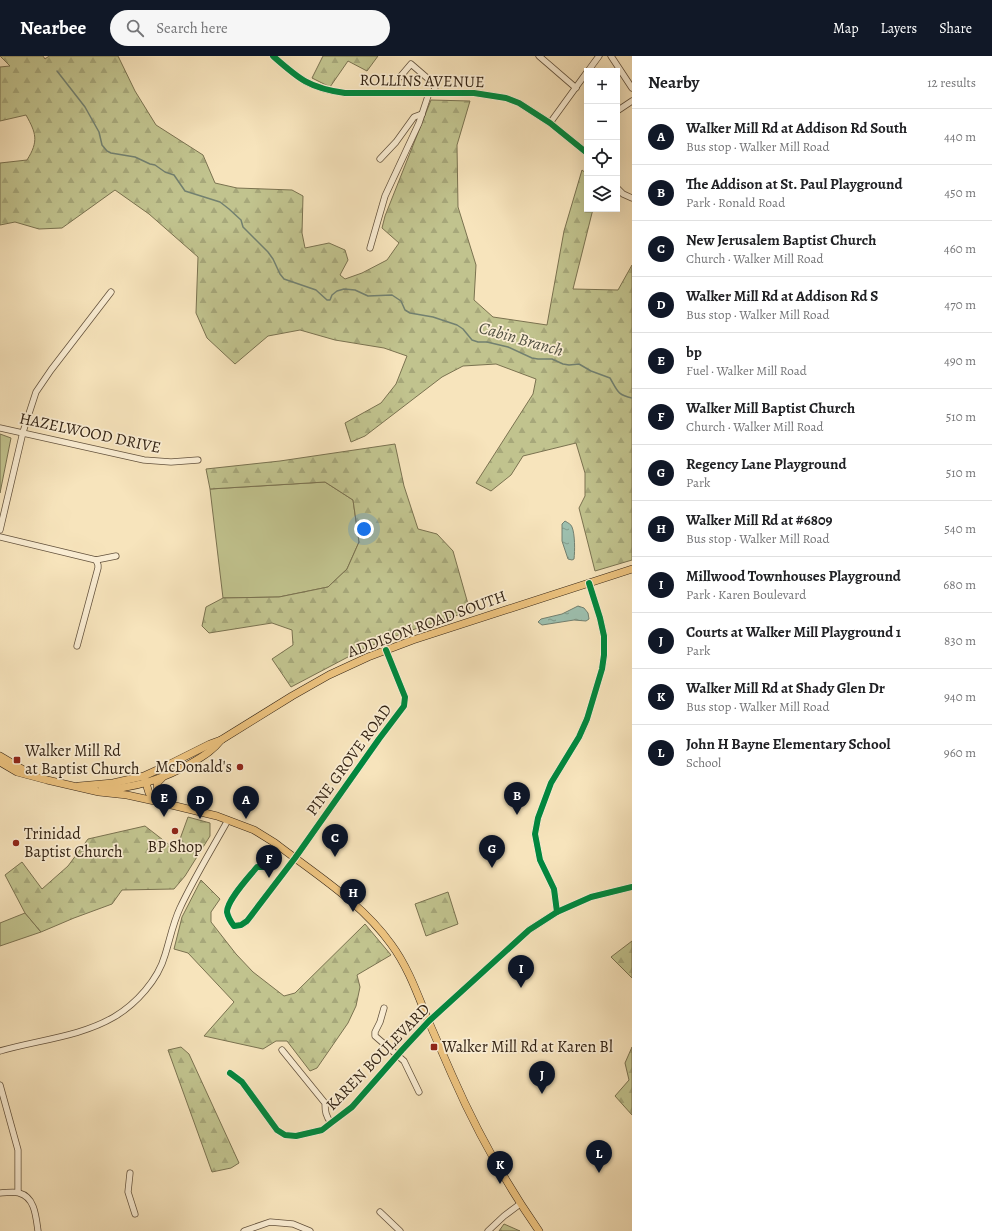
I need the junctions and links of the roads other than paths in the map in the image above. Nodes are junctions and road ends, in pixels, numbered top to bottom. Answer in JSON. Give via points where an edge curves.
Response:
{"nodes":[{"id":1,"x":273,"y":56,"type":"edge"},
{"id":2,"x":538,"y":56,"type":"edge"},
{"id":3,"x":599,"y":56,"type":"edge"},
{"id":4,"x":612,"y":56,"type":"edge"},
{"id":5,"x":591,"y":68,"type":"edge"},
{"id":6,"x":400,"y":77,"type":"dead end"},
{"id":7,"x":584,"y":77,"type":"edge"},
{"id":8,"x":576,"y":88,"type":"junction"},
{"id":9,"x":632,"y":88,"type":"edge"},
{"id":10,"x":429,"y":93,"type":"junction"},
{"id":11,"x":436,"y":93,"type":"junction"},
{"id":12,"x":632,"y":102,"type":"edge"},
{"id":13,"x":620,"y":109,"type":"edge"},
{"id":14,"x":422,"y":114,"type":"junction"},
{"id":15,"x":550,"y":123,"type":"junction"},
{"id":16,"x":584,"y":151,"type":"edge"},
{"id":17,"x":380,"y":159,"type":"dead end"},
{"id":18,"x":620,"y":191,"type":"edge"},
{"id":19,"x":632,"y":198,"type":"edge"},
{"id":20,"x":370,"y":248,"type":"dead end"},
{"id":21,"x":112,"y":292,"type":"dead end"},
{"id":22,"x":0,"y":428,"type":"edge"},
{"id":23,"x":23,"y":432,"type":"junction"},
{"id":24,"x":198,"y":460,"type":"dead end"},
{"id":25,"x":0,"y":530,"type":"edge"},
{"id":26,"x":0,"y":537,"type":"edge"},
{"id":27,"x":116,"y":556,"type":"dead end"},
{"id":28,"x":96,"y":560,"type":"junction"},
{"id":29,"x":632,"y":569,"type":"edge"},
{"id":30,"x":589,"y":583,"type":"junction"},
{"id":31,"x":77,"y":646,"type":"dead end"},
{"id":32,"x":386,"y":650,"type":"junction"},
{"id":33,"x":221,"y":740,"type":"junction"},
{"id":34,"x":0,"y":756,"type":"edge"},
{"id":35,"x":0,"y":762,"type":"edge"},
{"id":36,"x":30,"y":775,"type":"junction"},
{"id":37,"x":162,"y":778,"type":"junction"},
{"id":38,"x":145,"y":780,"type":"junction"},
{"id":39,"x":80,"y":788,"type":"junction"},
{"id":40,"x":159,"y":802,"type":"junction"},
{"id":41,"x":228,"y":820,"type":"junction"},
{"id":42,"x":295,"y":858,"type":"junction"},
{"id":43,"x":268,"y":867,"type":"dead end"},
{"id":44,"x":632,"y":886,"type":"edge"},
{"id":45,"x":557,"y":912,"type":"junction"},
{"id":46,"x":384,"y":1008,"type":"dead end"},
{"id":47,"x":429,"y":1021,"type":"junction"},
{"id":48,"x":282,"y":1050,"type":"dead end"},
{"id":49,"x":0,"y":1051,"type":"edge"},
{"id":50,"x":398,"y":1055,"type":"junction"},
{"id":51,"x":230,"y":1073,"type":"dead end"},
{"id":52,"x":1,"y":1089,"type":"edge"},
{"id":53,"x":419,"y":1092,"type":"dead end"},
{"id":54,"x":331,"y":1123,"type":"junction"},
{"id":55,"x":130,"y":1172,"type":"dead end"},
{"id":56,"x":18,"y":1192,"type":"junction"},
{"id":57,"x":0,"y":1193,"type":"edge"},
{"id":58,"x":520,"y":1204,"type":"junction"},
{"id":59,"x":380,"y":1212,"type":"dead end"},
{"id":60,"x":135,"y":1214,"type":"dead end"},
{"id":61,"x":38,"y":1231,"type":"edge"},
{"id":62,"x":244,"y":1231,"type":"edge"},
{"id":63,"x":310,"y":1231,"type":"edge"},
{"id":64,"x":400,"y":1231,"type":"edge"},
{"id":65,"x":488,"y":1231,"type":"edge"},
{"id":66,"x":539,"y":1231,"type":"edge"}],
"edges":[{"from":1,"to":10,"type":"street","name":"ROLLINS AVENUE","via":[[297,77],[330,91]]},
{"from":2,"to":8,"type":"street"},
{"from":3,"to":5,"type":"street"},
{"from":4,"to":9,"type":"street"},
{"from":6,"to":11,"type":"street","via":[[410,64],[433,83]]},
{"from":7,"to":8,"type":"street"},
{"from":8,"to":15,"type":"street"},
{"from":10,"to":11,"type":"street","name":"ROLLINS AVENUE"},
{"from":10,"to":14,"type":"street"},
{"from":11,"to":15,"type":"street","name":"ROLLINS AVENUE","via":[[481,93],[506,98],[519,103]]},
{"from":12,"to":13,"type":"street"},
{"from":14,"to":17,"type":"street","via":[[414,117]]},
{"from":14,"to":20,"type":"street","via":[[386,196]]},
{"from":15,"to":16,"type":"street","name":"ROLLINS AVENUE"},
{"from":18,"to":19,"type":"street"},
{"from":21,"to":23,"type":"street","via":[[42,382],[31,405]]},
{"from":22,"to":23,"type":"street","name":"HAZELWOOD DRIVE"},
{"from":23,"to":24,"type":"street","name":"HAZELWOOD DRIVE","via":[[144,460]]},
{"from":23,"to":25,"type":"street"},
{"from":26,"to":28,"type":"street"},
{"from":27,"to":28,"type":"street"},
{"from":28,"to":31,"type":"street","via":[[98,568]]},
{"from":29,"to":30,"type":"main road","name":"ADDISON ROAD SOUTH"},
{"from":30,"to":32,"type":"main road","name":"ADDISON ROAD SOUTH"},
{"from":30,"to":45,"type":"street","via":[[604,636],[602,669],[587,719],[576,744],[548,789],[538,818],[536,834],[540,860],[554,890]]},
{"from":32,"to":33,"type":"main road","name":"ADDISON ROAD SOUTH","via":[[329,675]]},
{"from":32,"to":42,"type":"street","name":"PINE GROVE ROAD","via":[[405,697],[405,704]]},
{"from":33,"to":37,"type":"main road","name":"ADDISON ROAD SOUTH","via":[[214,749],[181,770]]},
{"from":33,"to":38,"type":"main road","name":"ADDISON ROAD SOUTH","via":[[168,765]]},
{"from":34,"to":36,"type":"main road"},
{"from":35,"to":36,"type":"main road","via":[[17,772]]},
{"from":36,"to":39,"type":"main road"},
{"from":37,"to":38,"type":"main road","name":"ADDISON ROAD SOUTH"},
{"from":37,"to":40,"type":"main road","via":[[157,783]]},
{"from":38,"to":39,"type":"main road","name":"ADDISON ROAD SOUTH","via":[[126,787]]},
{"from":38,"to":40,"type":"main road","via":[[149,793]]},
{"from":39,"to":40,"type":"main road"},
{"from":40,"to":41,"type":"main road"},
{"from":41,"to":42,"type":"main road","via":[[264,836]]},
{"from":41,"to":49,"type":"street","via":[[179,910],[159,969],[140,995],[120,1013],[94,1026]]},
{"from":42,"to":43,"type":"street","via":[[247,921],[234,926],[229,919],[228,907],[257,867]]},
{"from":42,"to":47,"type":"main road","via":[[345,896],[392,944],[405,966]]},
{"from":44,"to":45,"type":"street","name":"KAREN BOULEVARD","via":[[591,897]]},
{"from":45,"to":47,"type":"street","name":"KAREN BOULEVARD","via":[[529,930]]},
{"from":46,"to":50,"type":"street","via":[[375,1034]]},
{"from":47,"to":50,"type":"street","name":"KAREN BOULEVARD"},
{"from":47,"to":58,"type":"main road","via":[[462,1098]]},
{"from":48,"to":54,"type":"street","via":[[325,1102],[326,1116]]},
{"from":50,"to":53,"type":"street","via":[[407,1066]]},
{"from":50,"to":54,"type":"street","name":"KAREN BOULEVARD","via":[[352,1107]]},
{"from":51,"to":54,"type":"street","name":"KAREN BOULEVARD","via":[[242,1082],[278,1130],[287,1136],[322,1130]]},
{"from":52,"to":56,"type":"street","via":[[18,1150]]},
{"from":55,"to":60,"type":"street","via":[[128,1192]]},
{"from":56,"to":57,"type":"street"},
{"from":56,"to":61,"type":"street","via":[[31,1202]]},
{"from":58,"to":65,"type":"street"},
{"from":58,"to":66,"type":"main road"},
{"from":59,"to":64,"type":"street"},
{"from":62,"to":63,"type":"street","via":[[270,1222],[294,1224]]}]}
